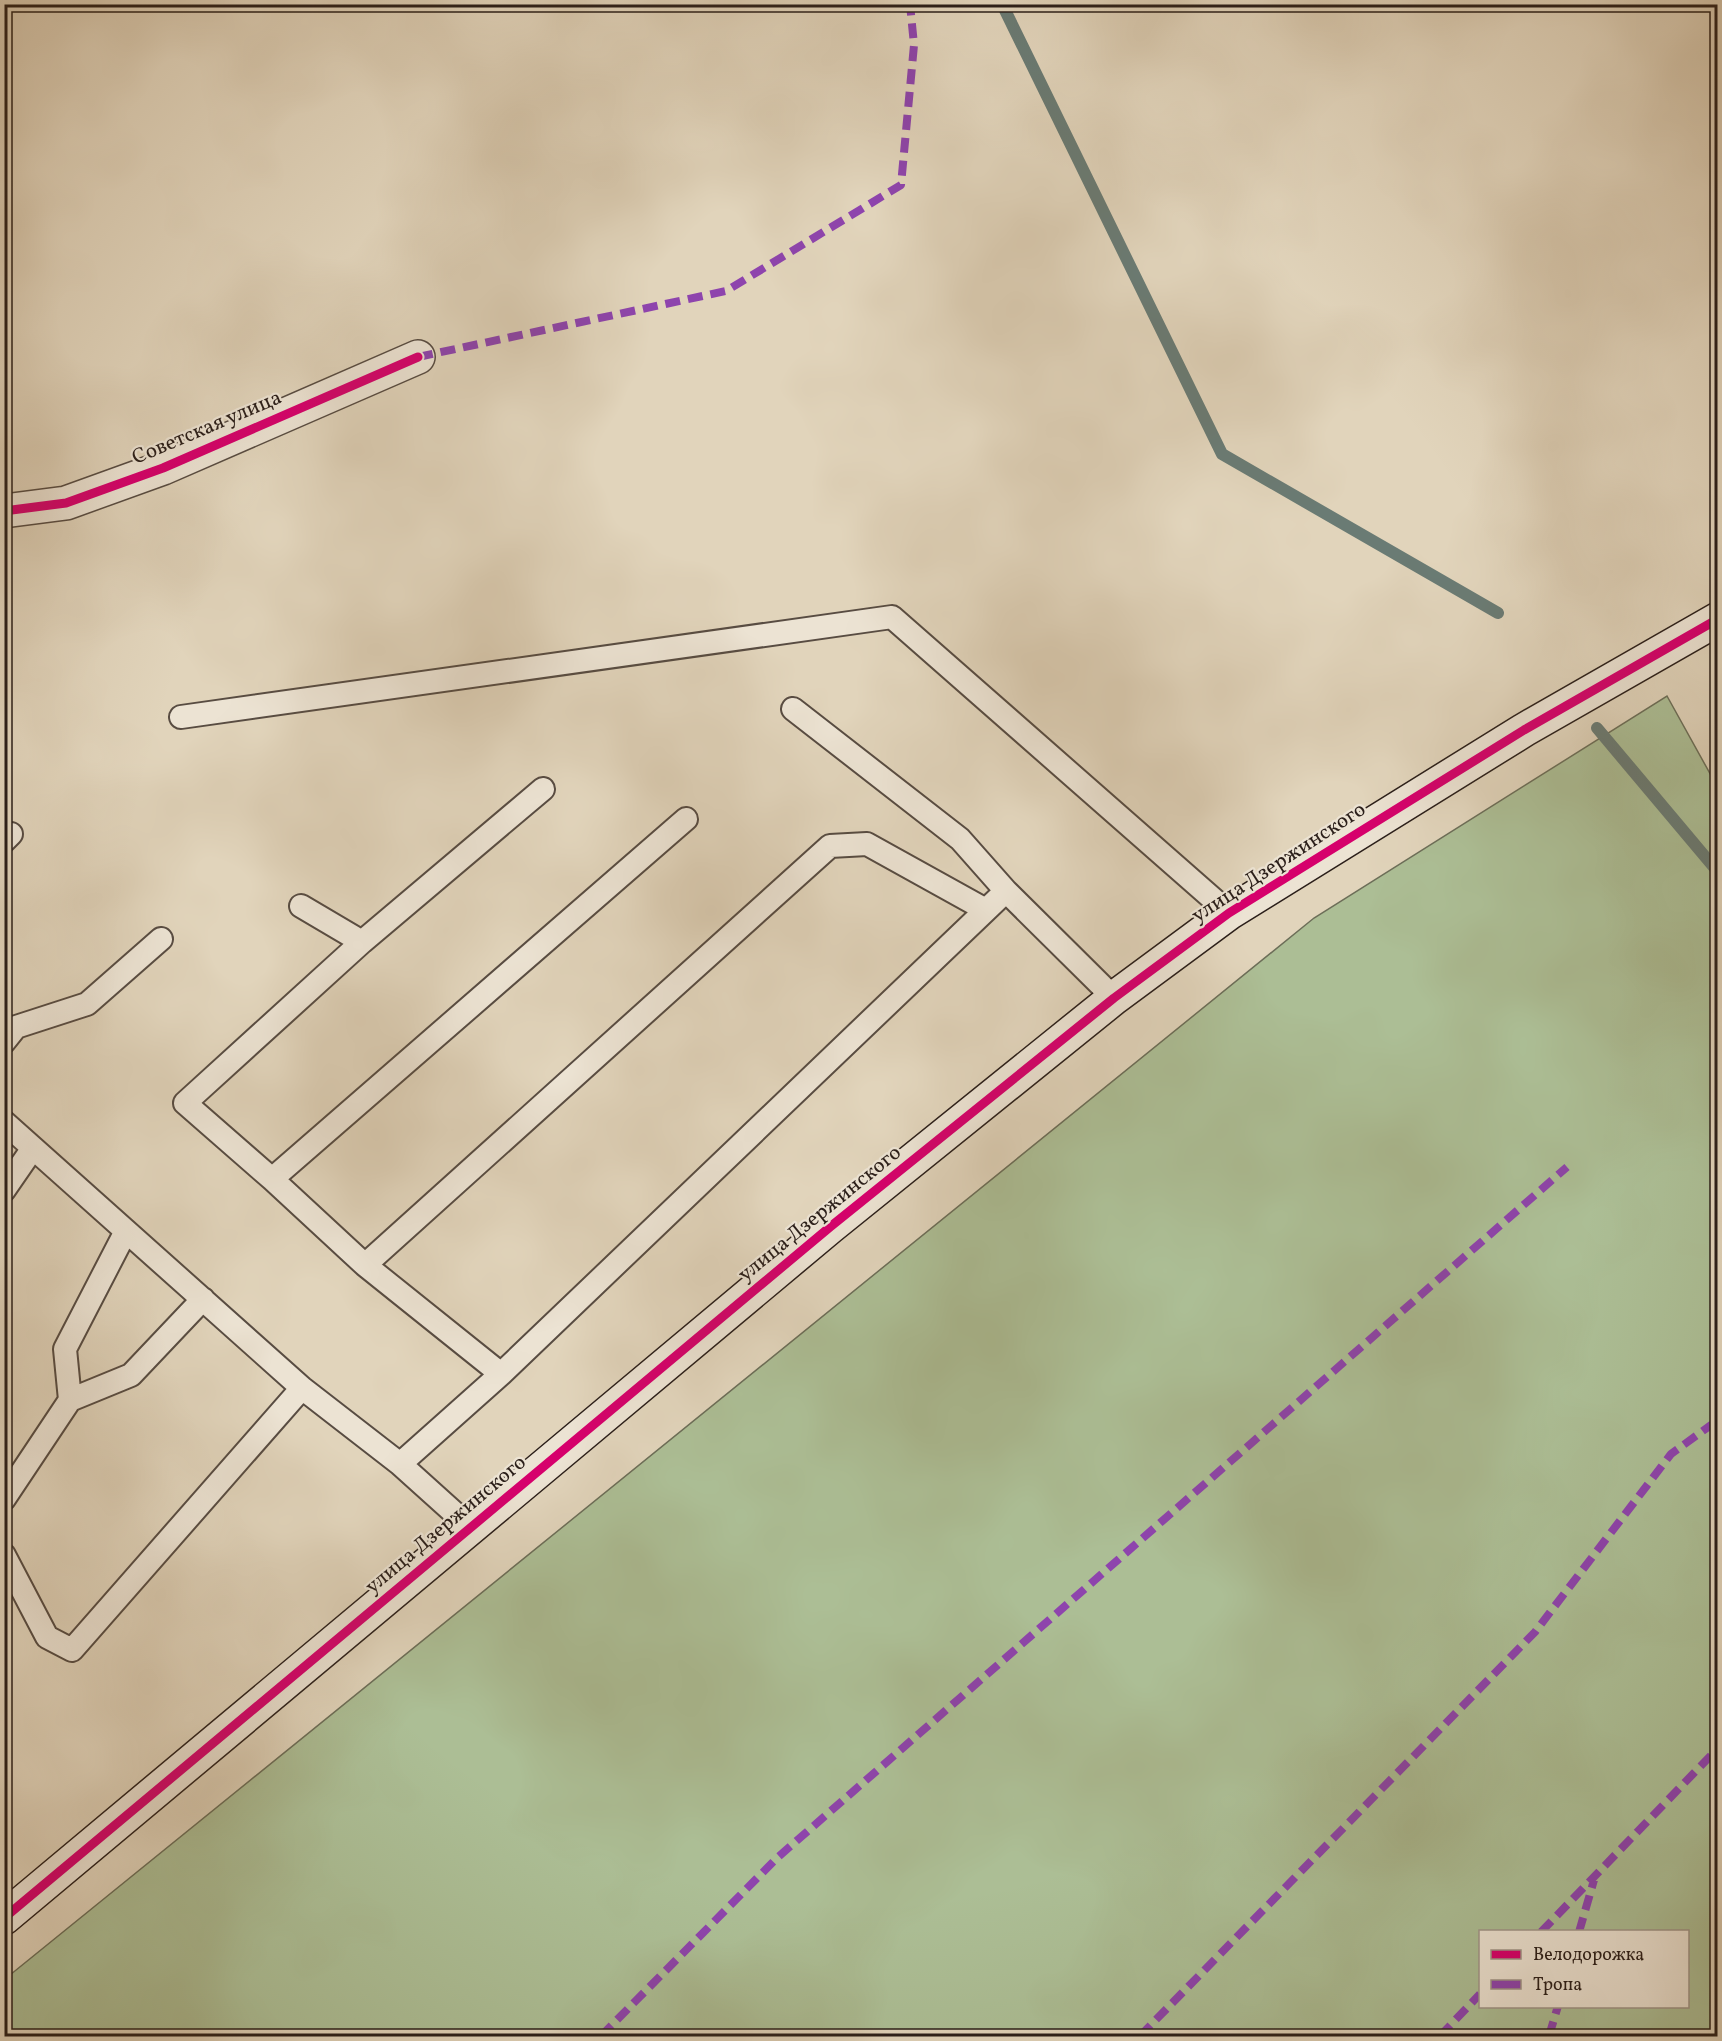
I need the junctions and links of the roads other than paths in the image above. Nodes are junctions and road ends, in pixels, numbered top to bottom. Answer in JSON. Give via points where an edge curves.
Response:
{"nodes":[{"id":1,"x":418,"y":357,"type":"dead end"},
{"id":2,"x":4,"y":511,"type":"edge"},
{"id":3,"x":1718,"y":619,"type":"edge"},
{"id":4,"x":793,"y":709,"type":"dead end"},
{"id":5,"x":181,"y":717,"type":"dead end"},
{"id":6,"x":543,"y":789,"type":"dead end"},
{"id":7,"x":686,"y":819,"type":"dead end"},
{"id":8,"x":1006,"y":891,"type":"junction"},
{"id":9,"x":301,"y":906,"type":"dead end"},
{"id":10,"x":986,"y":910,"type":"junction"},
{"id":11,"x":1229,"y":913,"type":"junction"},
{"id":12,"x":161,"y":939,"type":"dead end"},
{"id":13,"x":362,"y":942,"type":"junction"},
{"id":14,"x":1114,"y":998,"type":"junction"},
{"id":15,"x":4,"y":1042,"type":"edge"},
{"id":16,"x":4,"y":1122,"type":"edge"},
{"id":17,"x":33,"y":1148,"type":"junction"},
{"id":18,"x":272,"y":1179,"type":"junction"},
{"id":19,"x":4,"y":1190,"type":"edge"},
{"id":20,"x":126,"y":1231,"type":"junction"},
{"id":21,"x":365,"y":1265,"type":"junction"},
{"id":22,"x":203,"y":1299,"type":"junction"},
{"id":23,"x":501,"y":1374,"type":"junction"},
{"id":24,"x":302,"y":1388,"type":"junction"},
{"id":25,"x":70,"y":1400,"type":"junction"},
{"id":26,"x":400,"y":1464,"type":"junction"},
{"id":27,"x":4,"y":1499,"type":"edge"},
{"id":28,"x":471,"y":1528,"type":"junction"},
{"id":29,"x":4,"y":1555,"type":"edge"},
{"id":30,"x":4,"y":1918,"type":"edge"}],
"edges":[{"from":1,"to":2,"type":"street","name":"Советская улица","via":[[163,468],[66,503]]},
{"from":3,"to":11,"type":"street","name":"улица Дзержинского","via":[[1524,730]]},
{"from":4,"to":8,"type":"lane","via":[[960,839]]},
{"from":5,"to":11,"type":"lane","via":[[892,617]]},
{"from":6,"to":13,"type":"lane"},
{"from":7,"to":18,"type":"lane"},
{"from":8,"to":10,"type":"lane"},
{"from":8,"to":14,"type":"lane"},
{"from":9,"to":13,"type":"lane"},
{"from":10,"to":21,"type":"lane","via":[[867,844],[830,846]]},
{"from":10,"to":23,"type":"lane"},
{"from":11,"to":14,"type":"street","name":"улица Дзержинского"},
{"from":12,"to":15,"type":"lane","via":[[87,1004],[16,1027]]},
{"from":13,"to":18,"type":"lane","via":[[185,1103]]},
{"from":14,"to":28,"type":"street","name":"улица Дзержинского","via":[[830,1227]]},
{"from":16,"to":17,"type":"lane"},
{"from":17,"to":19,"type":"lane"},
{"from":17,"to":20,"type":"lane"},
{"from":18,"to":21,"type":"lane"},
{"from":20,"to":22,"type":"lane"},
{"from":20,"to":25,"type":"lane","via":[[65,1349]]},
{"from":21,"to":23,"type":"lane"},
{"from":22,"to":24,"type":"lane"},
{"from":22,"to":25,"type":"lane","via":[[131,1375]]},
{"from":23,"to":26,"type":"lane"},
{"from":24,"to":26,"type":"lane"},
{"from":24,"to":29,"type":"lane","via":[[72,1650],[47,1636]]},
{"from":25,"to":27,"type":"lane"},
{"from":26,"to":28,"type":"lane"},
{"from":28,"to":30,"type":"street","name":"улица Дзержинского"}]}
